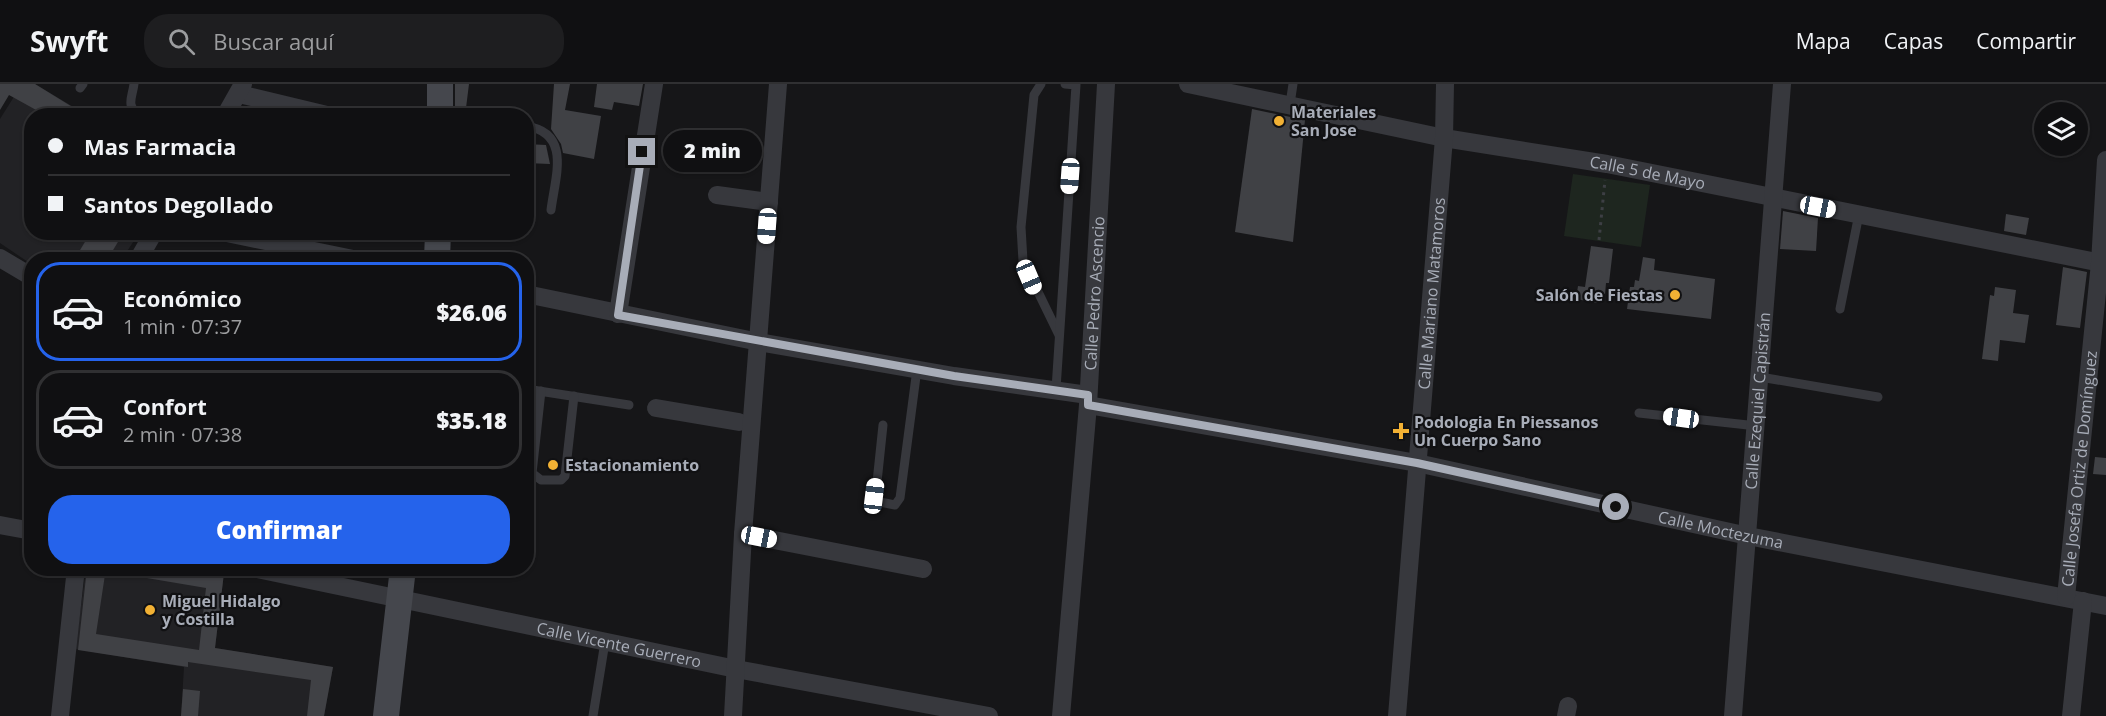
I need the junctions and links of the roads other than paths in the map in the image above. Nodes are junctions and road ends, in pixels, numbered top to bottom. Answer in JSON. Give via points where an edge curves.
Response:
{"nodes":[{"id":1,"x":134,"y":84,"type":"edge"},
{"id":2,"x":440,"y":84,"type":"edge"},
{"id":3,"x":654,"y":84,"type":"edge"},
{"id":4,"x":778,"y":84,"type":"edge"},
{"id":5,"x":1041,"y":84,"type":"edge"},
{"id":6,"x":1065,"y":84,"type":"edge"},
{"id":7,"x":1106,"y":84,"type":"edge"},
{"id":8,"x":1188,"y":84,"type":"edge"},
{"id":9,"x":1293,"y":84,"type":"edge"},
{"id":10,"x":1446,"y":84,"type":"edge"},
{"id":11,"x":1782,"y":84,"type":"edge"},
{"id":12,"x":1076,"y":85,"type":"edge"},
{"id":13,"x":241,"y":87,"type":"edge"},
{"id":14,"x":1290,"y":104,"type":"junction"},
{"id":15,"x":132,"y":108,"type":"edge"},
{"id":16,"x":229,"y":108,"type":"edge"},
{"id":17,"x":306,"y":108,"type":"edge"},
{"id":18,"x":440,"y":108,"type":"edge"},
{"id":19,"x":534,"y":127,"type":"edge"},
{"id":20,"x":1444,"y":138,"type":"junction"},
{"id":21,"x":2106,"y":160,"type":"edge"},
{"id":22,"x":2106,"y":166,"type":"edge"},
{"id":23,"x":717,"y":195,"type":"dead end"},
{"id":24,"x":1772,"y":198,"type":"junction"},
{"id":25,"x":769,"y":202,"type":"junction"},
{"id":26,"x":551,"y":210,"type":"dead end"},
{"id":27,"x":1860,"y":214,"type":"junction"},
{"id":28,"x":249,"y":240,"type":"edge"},
{"id":29,"x":290,"y":252,"type":"edge"},
{"id":30,"x":0,"y":258,"type":"edge"},
{"id":31,"x":2103,"y":263,"type":"edge"},
{"id":32,"x":24,"y":272,"type":"edge"},
{"id":33,"x":534,"y":296,"type":"edge"},
{"id":34,"x":1840,"y":309,"type":"dead end"},
{"id":35,"x":618,"y":315,"type":"junction"},
{"id":36,"x":1059,"y":335,"type":"junction"},
{"id":37,"x":759,"y":342,"type":"junction"},
{"id":38,"x":917,"y":369,"type":"junction"},
{"id":39,"x":1760,"y":377,"type":"junction"},
{"id":40,"x":1056,"y":389,"type":"junction"},
{"id":41,"x":534,"y":390,"type":"edge"},
{"id":42,"x":541,"y":391,"type":"junction"},
{"id":43,"x":573,"y":396,"type":"junction"},
{"id":44,"x":1878,"y":397,"type":"dead end"},
{"id":45,"x":1088,"y":400,"type":"junction"},
{"id":46,"x":628,"y":405,"type":"dead end"},
{"id":47,"x":656,"y":408,"type":"dead end"},
{"id":48,"x":1640,"y":412,"type":"dead end"},
{"id":49,"x":745,"y":423,"type":"junction"},
{"id":50,"x":883,"y":425,"type":"dead end"},
{"id":51,"x":1757,"y":426,"type":"junction"},
{"id":52,"x":534,"y":455,"type":"edge"},
{"id":53,"x":1417,"y":463,"type":"junction"},
{"id":54,"x":534,"y":475,"type":"edge"},
{"id":55,"x":0,"y":525,"type":"edge"},
{"id":56,"x":24,"y":530,"type":"edge"},
{"id":57,"x":743,"y":534,"type":"junction"},
{"id":58,"x":1748,"y":536,"type":"junction"},
{"id":59,"x":923,"y":569,"type":"dead end"},
{"id":60,"x":75,"y":576,"type":"edge"},
{"id":61,"x":290,"y":576,"type":"edge"},
{"id":62,"x":402,"y":576,"type":"edge"},
{"id":63,"x":2074,"y":599,"type":"junction"},
{"id":64,"x":399,"y":601,"type":"junction"},
{"id":65,"x":2106,"y":606,"type":"edge"},
{"id":66,"x":605,"y":642,"type":"junction"},
{"id":67,"x":736,"y":669,"type":"junction"},
{"id":68,"x":60,"y":716,"type":"edge"},
{"id":69,"x":386,"y":716,"type":"edge"},
{"id":70,"x":593,"y":716,"type":"edge"},
{"id":71,"x":733,"y":716,"type":"edge"},
{"id":72,"x":989,"y":716,"type":"edge"},
{"id":73,"x":1061,"y":716,"type":"edge"},
{"id":74,"x":1397,"y":716,"type":"edge"},
{"id":75,"x":1732,"y":716,"type":"edge"},
{"id":76,"x":2071,"y":716,"type":"edge"}],
"edges":[{"from":1,"to":15,"type":"lane","via":[[128,101]]},
{"from":2,"to":18,"type":"main road"},
{"from":3,"to":35,"type":"street"},
{"from":4,"to":25,"type":"street"},
{"from":5,"to":36,"type":"lane","via":[[1034,95],[1022,216],[1023,261]]},
{"from":6,"to":12,"type":"lane"},
{"from":7,"to":45,"type":"street","name":"Calle Pedro Ascencio"},
{"from":8,"to":14,"type":"street","name":"Calle 5 de Mayo"},
{"from":9,"to":14,"type":"lane"},
{"from":10,"to":20,"type":"street","name":"Calle Mariano Matamoros"},
{"from":11,"to":24,"type":"street","name":"Calle Ezequiel Capistrán"},
{"from":12,"to":36,"type":"lane"},
{"from":13,"to":16,"type":"street"},
{"from":13,"to":17,"type":"street"},
{"from":14,"to":20,"type":"street","name":"Calle 5 de Mayo"},
{"from":19,"to":26,"type":"lane","via":[[554,139],[558,154]]},
{"from":20,"to":24,"type":"street","name":"Calle 5 de Mayo","via":[[1607,164]]},
{"from":20,"to":53,"type":"street","name":"Calle Mariano Matamoros"},
{"from":21,"to":22,"type":"street","name":"Calle Josefa Ortiz de Domínguez"},
{"from":22,"to":31,"type":"street","name":"Calle Josefa Ortiz de Domínguez"},
{"from":23,"to":25,"type":"street"},
{"from":24,"to":27,"type":"street","name":"Calle 5 de Mayo"},
{"from":24,"to":39,"type":"street","name":"Calle Ezequiel Capistrán"},
{"from":25,"to":37,"type":"street"},
{"from":27,"to":31,"type":"street","name":"Calle 5 de Mayo"},
{"from":27,"to":34,"type":"lane"},
{"from":28,"to":29,"type":"street"},
{"from":30,"to":32,"type":"street"},
{"from":31,"to":63,"type":"street","name":"Calle Josefa Ortiz de Domínguez"},
{"from":33,"to":35,"type":"street","name":"Calle Moctezuma"},
{"from":35,"to":37,"type":"street","name":"Calle Moctezuma"},
{"from":36,"to":40,"type":"lane"},
{"from":37,"to":38,"type":"street","name":"Calle Moctezuma"},
{"from":37,"to":49,"type":"street"},
{"from":38,"to":40,"type":"street","name":"Calle Moctezuma"},
{"from":38,"to":50,"type":"lane","via":[[900,498],[895,505],[875,501]]},
{"from":39,"to":44,"type":"lane"},
{"from":39,"to":51,"type":"street","name":"Calle Ezequiel Capistrán"},
{"from":40,"to":45,"type":"street","name":"Calle Moctezuma"},
{"from":41,"to":42,"type":"lane"},
{"from":42,"to":43,"type":"lane"},
{"from":42,"to":52,"type":"lane"},
{"from":43,"to":46,"type":"lane"},
{"from":43,"to":54,"type":"lane","via":[[565,476],[561,480],[541,480]]},
{"from":45,"to":53,"type":"street","name":"Calle Moctezuma"},
{"from":45,"to":73,"type":"street","name":"Calle Pedro Ascencio"},
{"from":47,"to":49,"type":"street"},
{"from":48,"to":51,"type":"lane"},
{"from":49,"to":57,"type":"street"},
{"from":51,"to":58,"type":"street","name":"Calle Ezequiel Capistrán"},
{"from":53,"to":58,"type":"street","name":"Calle Moctezuma"},
{"from":53,"to":74,"type":"street","name":"Calle Mariano Matamoros"},
{"from":55,"to":56,"type":"street"},
{"from":57,"to":59,"type":"street"},
{"from":57,"to":67,"type":"street"},
{"from":58,"to":63,"type":"street","name":"Calle Moctezuma"},
{"from":58,"to":75,"type":"street","name":"Calle Ezequiel Capistrán"},
{"from":60,"to":68,"type":"street"},
{"from":61,"to":64,"type":"street","name":"Calle Vicente Guerrero"},
{"from":62,"to":64,"type":"main road"},
{"from":63,"to":65,"type":"street","name":"Calle Moctezuma"},
{"from":63,"to":76,"type":"street","name":"Calle Josefa Ortiz de Domínguez"},
{"from":64,"to":66,"type":"street","name":"Calle Vicente Guerrero"},
{"from":64,"to":69,"type":"main road"},
{"from":66,"to":67,"type":"street","name":"Calle Vicente Guerrero"},
{"from":66,"to":70,"type":"lane"},
{"from":67,"to":71,"type":"street"},
{"from":67,"to":72,"type":"street","name":"Calle Vicente Guerrero"}]}
